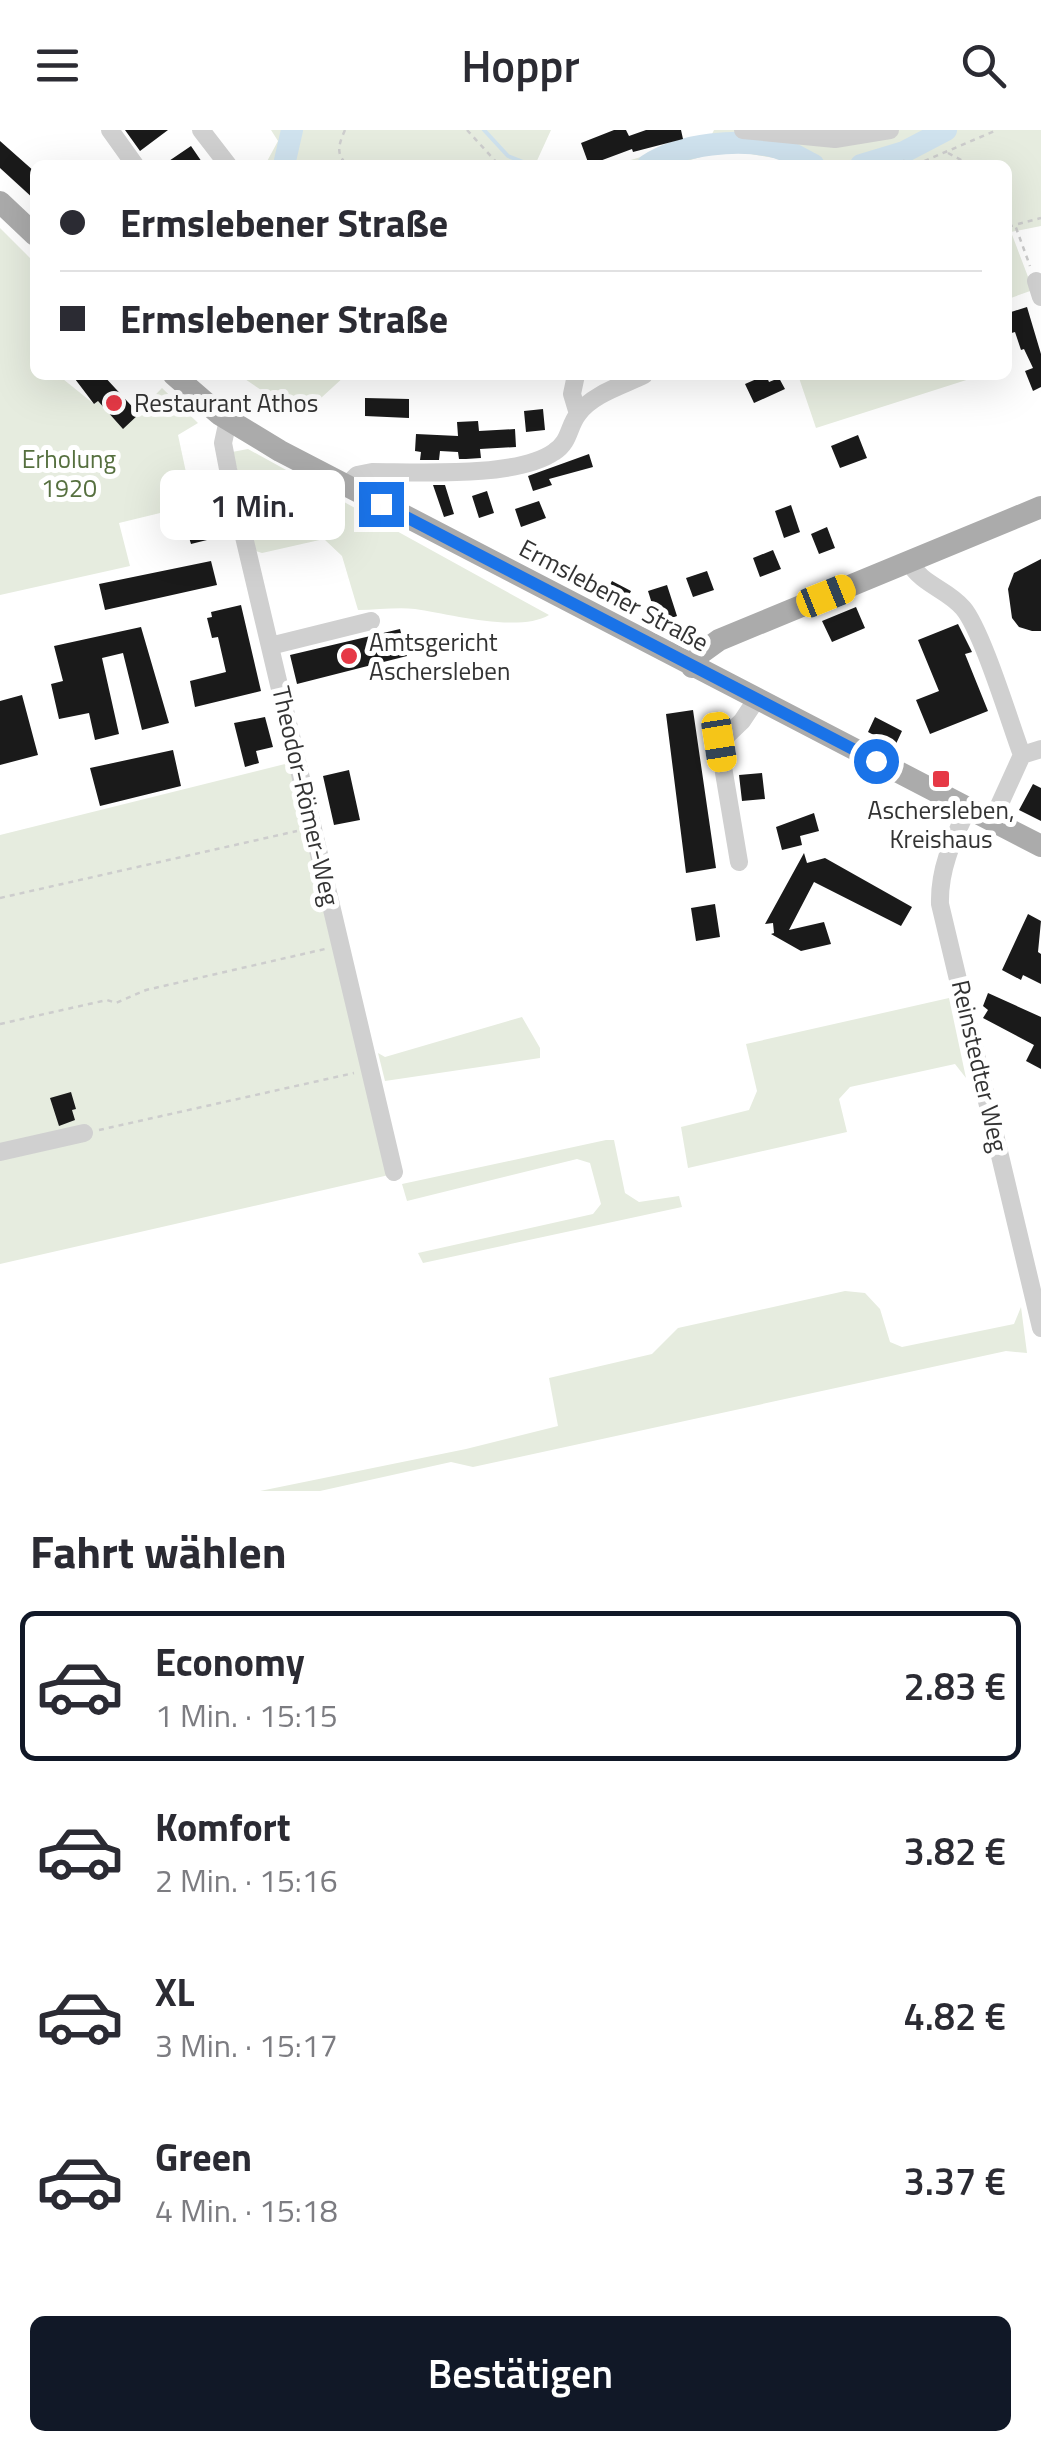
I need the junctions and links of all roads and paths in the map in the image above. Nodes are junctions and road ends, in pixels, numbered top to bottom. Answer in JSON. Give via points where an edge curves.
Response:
{"nodes":[{"id":1,"x":110,"y":130,"type":"edge"},
{"id":2,"x":201,"y":130,"type":"edge"},
{"id":3,"x":345,"y":130,"type":"edge"},
{"id":4,"x":467,"y":130,"type":"edge"},
{"id":5,"x":743,"y":130,"type":"edge"},
{"id":6,"x":890,"y":130,"type":"edge"},
{"id":7,"x":998,"y":130,"type":"edge"},
{"id":8,"x":946,"y":152,"type":"junction"},
{"id":9,"x":131,"y":160,"type":"edge"},
{"id":10,"x":224,"y":160,"type":"edge"},
{"id":11,"x":343,"y":160,"type":"edge"},
{"id":12,"x":494,"y":160,"type":"edge"},
{"id":13,"x":927,"y":160,"type":"edge"},
{"id":14,"x":960,"y":160,"type":"edge"},
{"id":15,"x":0,"y":202,"type":"edge"},
{"id":16,"x":1041,"y":218,"type":"edge"},
{"id":17,"x":1016,"y":225,"type":"junction"},
{"id":18,"x":1012,"y":226,"type":"edge"},
{"id":19,"x":30,"y":230,"type":"edge"},
{"id":20,"x":1038,"y":289,"type":"edge"},
{"id":21,"x":180,"y":380,"type":"edge"},
{"id":22,"x":575,"y":380,"type":"edge"},
{"id":23,"x":634,"y":380,"type":"edge"},
{"id":24,"x":578,"y":414,"type":"junction"},
{"id":25,"x":228,"y":420,"type":"junction"},
{"id":26,"x":346,"y":486,"type":"junction"},
{"id":27,"x":1041,"y":508,"type":"edge"},
{"id":28,"x":909,"y":562,"type":"junction"},
{"id":29,"x":371,"y":621,"type":"dead end"},
{"id":30,"x":270,"y":646,"type":"junction"},
{"id":31,"x":692,"y":667,"type":"junction"},
{"id":32,"x":756,"y":700,"type":"junction"},
{"id":33,"x":1041,"y":749,"type":"edge"},
{"id":34,"x":1022,"y":755,"type":"junction"},
{"id":35,"x":968,"y":808,"type":"junction"},
{"id":36,"x":992,"y":821,"type":"junction"},
{"id":37,"x":314,"y":828,"type":"junction"},
{"id":38,"x":1041,"y":846,"type":"edge"},
{"id":39,"x":739,"y":862,"type":"dead end"},
{"id":40,"x":0,"y":898,"type":"edge"},
{"id":41,"x":341,"y":945,"type":"junction"},
{"id":42,"x":0,"y":1024,"type":"edge"},
{"id":43,"x":370,"y":1070,"type":"junction"},
{"id":44,"x":84,"y":1134,"type":"joint"},
{"id":45,"x":0,"y":1152,"type":"edge"},
{"id":46,"x":394,"y":1172,"type":"dead end"},
{"id":47,"x":1041,"y":1328,"type":"edge"}],
"edges":[{"from":1,"to":9,"type":"street"},
{"from":2,"to":10,"type":"street"},
{"from":3,"to":11,"type":"path","via":[[338,147]]},
{"from":4,"to":12,"type":"path"},
{"from":5,"to":6,"type":"street","via":[[834,139]]},
{"from":7,"to":8,"type":"path"},
{"from":8,"to":13,"type":"path"},
{"from":8,"to":14,"type":"path"},
{"from":15,"to":19,"type":"main road"},
{"from":16,"to":17,"type":"path"},
{"from":17,"to":18,"type":"path"},
{"from":17,"to":20,"type":"path"},
{"from":21,"to":25,"type":"main road","name":"Ermslebener Straße"},
{"from":22,"to":24,"type":"street"},
{"from":23,"to":24,"type":"street"},
{"from":24,"to":26,"type":"street","via":[[565,444],[540,460],[494,470],[372,472]]},
{"from":25,"to":26,"type":"main road","name":"Ermslebener Straße"},
{"from":25,"to":30,"type":"street","name":"Theodor-Römer-Weg","via":[[223,443]]},
{"from":26,"to":31,"type":"main road","name":"Ermslebener Straße"},
{"from":27,"to":28,"type":"main road"},
{"from":28,"to":31,"type":"main road","via":[[719,640]]},
{"from":28,"to":34,"type":"street","via":[[962,608]]},
{"from":29,"to":30,"type":"street"},
{"from":30,"to":37,"type":"street","name":"Theodor-Römer-Weg"},
{"from":31,"to":32,"type":"main road","name":"Ermslebener Straße"},
{"from":32,"to":35,"type":"main road","name":"Ermslebener Straße"},
{"from":32,"to":39,"type":"street","via":[[719,742]]},
{"from":33,"to":34,"type":"street"},
{"from":34,"to":36,"type":"street"},
{"from":35,"to":36,"type":"main road","name":"Ermslebener Straße"},
{"from":35,"to":47,"type":"street","name":"Reinstedter Weg","via":[[950,846],[940,904]]},
{"from":36,"to":38,"type":"main road","name":"Ermslebener Straße"},
{"from":37,"to":40,"type":"path"},
{"from":37,"to":41,"type":"street","name":"Theodor-Römer-Weg"},
{"from":41,"to":42,"type":"path","via":[[146,990],[116,1004],[108,1000]]},
{"from":41,"to":43,"type":"street","name":"Theodor-Römer-Weg"},
{"from":43,"to":44,"type":"path"},
{"from":43,"to":46,"type":"street","name":"Theodor-Römer-Weg"},
{"from":44,"to":45,"type":"street"}]}
